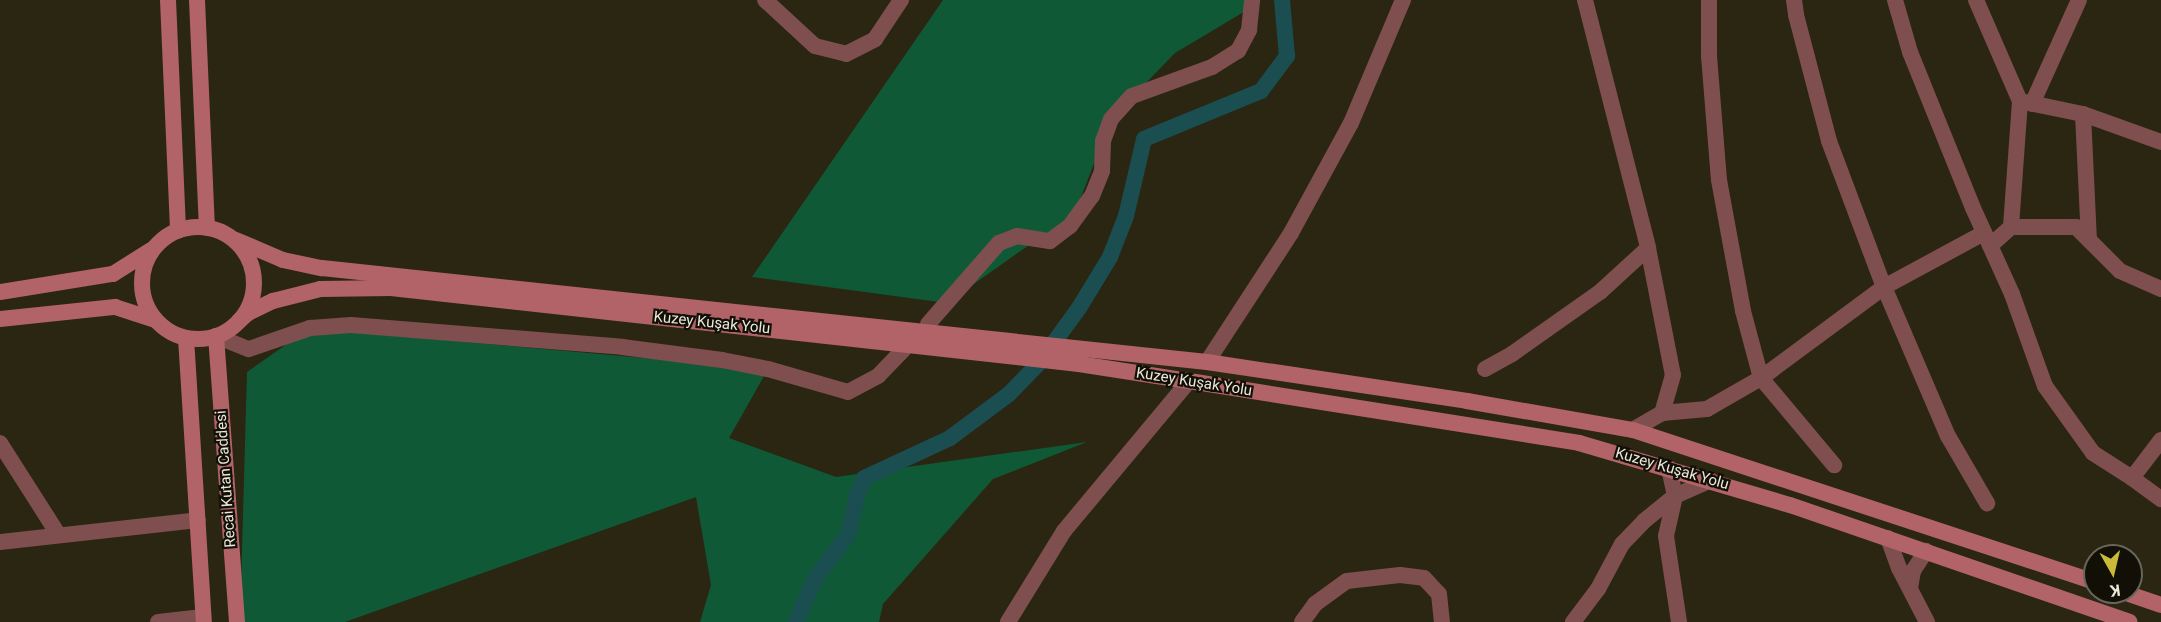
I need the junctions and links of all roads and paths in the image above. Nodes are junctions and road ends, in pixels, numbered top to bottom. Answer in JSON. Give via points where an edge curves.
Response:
{"nodes":[{"id":1,"x":168,"y":0,"type":"edge"},
{"id":2,"x":197,"y":0,"type":"edge"},
{"id":3,"x":765,"y":0,"type":"edge"},
{"id":4,"x":901,"y":0,"type":"edge"},
{"id":5,"x":1252,"y":0,"type":"edge"},
{"id":6,"x":1403,"y":0,"type":"edge"},
{"id":7,"x":1585,"y":0,"type":"edge"},
{"id":8,"x":1709,"y":0,"type":"edge"},
{"id":9,"x":1794,"y":0,"type":"edge"},
{"id":10,"x":1895,"y":0,"type":"edge"},
{"id":11,"x":1976,"y":0,"type":"edge"},
{"id":12,"x":2079,"y":0,"type":"edge"},
{"id":13,"x":2026,"y":102,"type":"junction"},
{"id":14,"x":2083,"y":114,"type":"junction"},
{"id":15,"x":2161,"y":142,"type":"edge"},
{"id":16,"x":2011,"y":227,"type":"junction"},
{"id":17,"x":207,"y":228,"type":"junction"},
{"id":18,"x":178,"y":231,"type":"junction"},
{"id":19,"x":1987,"y":239,"type":"junction"},
{"id":20,"x":236,"y":240,"type":"junction"},
{"id":21,"x":2090,"y":240,"type":"junction"},
{"id":22,"x":1648,"y":248,"type":"junction"},
{"id":23,"x":152,"y":250,"type":"junction"},
{"id":24,"x":1884,"y":287,"type":"junction"},
{"id":25,"x":2161,"y":290,"type":"edge"},
{"id":26,"x":0,"y":292,"type":"edge"},
{"id":27,"x":0,"y":319,"type":"edge"},
{"id":28,"x":155,"y":320,"type":"junction"},
{"id":29,"x":239,"y":321,"type":"junction"},
{"id":30,"x":928,"y":324,"type":"dead end"},
{"id":31,"x":216,"y":336,"type":"junction"},
{"id":32,"x":186,"y":338,"type":"junction"},
{"id":33,"x":904,"y":349,"type":"dead end"},
{"id":34,"x":1207,"y":362,"type":"junction"},
{"id":35,"x":1485,"y":369,"type":"dead end"},
{"id":36,"x":1761,"y":378,"type":"junction"},
{"id":37,"x":1189,"y":381,"type":"junction"},
{"id":38,"x":1662,"y":413,"type":"junction"},
{"id":39,"x":1633,"y":430,"type":"junction"},
{"id":40,"x":2161,"y":440,"type":"edge"},
{"id":41,"x":0,"y":443,"type":"edge"},
{"id":42,"x":1834,"y":465,"type":"dead end"},
{"id":43,"x":1669,"y":468,"type":"junction"},
{"id":44,"x":2132,"y":478,"type":"junction"},
{"id":45,"x":1711,"y":480,"type":"junction"},
{"id":46,"x":1675,"y":496,"type":"junction"},
{"id":47,"x":2161,"y":499,"type":"edge"},
{"id":48,"x":1987,"y":502,"type":"dead end"},
{"id":49,"x":198,"y":520,"type":"junction"},
{"id":50,"x":58,"y":534,"type":"junction"},
{"id":51,"x":1888,"y":538,"type":"junction"},
{"id":52,"x":0,"y":542,"type":"edge"},
{"id":53,"x":1926,"y":551,"type":"junction"},
{"id":54,"x":2083,"y":578,"type":"edge"},
{"id":55,"x":1910,"y":588,"type":"junction"},
{"id":56,"x":2143,"y":599,"type":"edge"},
{"id":57,"x":2161,"y":605,"type":"edge"},
{"id":58,"x":203,"y":620,"type":"edge"},
{"id":59,"x":158,"y":622,"type":"edge"},
{"id":60,"x":237,"y":622,"type":"edge"},
{"id":61,"x":1008,"y":622,"type":"edge"},
{"id":62,"x":1302,"y":622,"type":"edge"},
{"id":63,"x":1442,"y":622,"type":"edge"},
{"id":64,"x":1573,"y":622,"type":"edge"},
{"id":65,"x":1678,"y":622,"type":"edge"},
{"id":66,"x":1927,"y":622,"type":"edge"},
{"id":67,"x":2128,"y":622,"type":"edge"}],
"edges":[{"from":1,"to":18,"type":"main road"},
{"from":2,"to":17,"type":"main road"},
{"from":3,"to":4,"type":"street","via":[[815,46],[846,54],[874,39]]},
{"from":5,"to":30,"type":"street","via":[[1249,30],[1238,51],[1212,67],[1132,96],[1111,119],[1103,141],[1102,171],[1092,196],[1070,226],[1050,241],[1017,236],[999,243]]},
{"from":6,"to":34,"type":"street","via":[[1346,133],[1291,233]]},
{"from":7,"to":22,"type":"street"},
{"from":8,"to":36,"type":"street","via":[[1708,56],[1719,180],[1743,311]]},
{"from":9,"to":24,"type":"street","via":[[1829,141]]},
{"from":10,"to":19,"type":"street","via":[[1910,52]]},
{"from":11,"to":13,"type":"street"},
{"from":12,"to":13,"type":"street"},
{"from":13,"to":14,"type":"street"},
{"from":13,"to":16,"type":"street"},
{"from":14,"to":15,"type":"street"},
{"from":14,"to":21,"type":"street"},
{"from":16,"to":19,"type":"street"},
{"from":16,"to":21,"type":"street","via":[[2076,227]]},
{"from":17,"to":18,"type":"main road"},
{"from":17,"to":20,"type":"main road"},
{"from":18,"to":23,"type":"main road"},
{"from":19,"to":24,"type":"street"},
{"from":19,"to":44,"type":"street","via":[[2012,294],[2045,386],[2093,453]]},
{"from":20,"to":29,"type":"main road","via":[[254,271],[249,306]]},
{"from":20,"to":34,"type":"main road","name":"Kuzey Kuşak Yolu","via":[[283,260],[322,268]]},
{"from":21,"to":25,"type":"street","via":[[2120,271]]},
{"from":22,"to":35,"type":"street","via":[[1600,292]]},
{"from":22,"to":38,"type":"street","via":[[1673,375]]},
{"from":23,"to":26,"type":"main road","via":[[113,274]]},
{"from":23,"to":28,"type":"main road","via":[[141,285]]},
{"from":24,"to":36,"type":"street"},
{"from":24,"to":48,"type":"street","via":[[1948,436]]},
{"from":27,"to":28,"type":"main road","via":[[115,307]]},
{"from":28,"to":32,"type":"main road"},
{"from":29,"to":31,"type":"main road"},
{"from":29,"to":37,"type":"main road","name":"Kuzey Kuşak Yolu","via":[[273,301],[320,289],[391,288],[1079,364]]},
{"from":31,"to":32,"type":"main road"},
{"from":31,"to":33,"type":"street","via":[[249,350],[310,328],[351,325],[622,347],[768,369],[848,392],[878,376]]},
{"from":31,"to":60,"type":"main road","name":"Recai Kutan Caddesi"},
{"from":32,"to":49,"type":"main road","name":"Recai Kutan Caddesi"},
{"from":34,"to":39,"type":"main road","name":"Kuzey Kuşak Yolu"},
{"from":36,"to":38,"type":"street","via":[[1707,409]]},
{"from":36,"to":42,"type":"street"},
{"from":37,"to":43,"type":"main road","name":"Kuzey Kuşak Yolu","via":[[1579,443]]},
{"from":37,"to":61,"type":"street","via":[[1064,531]]},
{"from":38,"to":39,"type":"street"},
{"from":39,"to":54,"type":"main road","name":"Kuzey Kuşak Yolu"},
{"from":40,"to":44,"type":"street"},
{"from":41,"to":50,"type":"street"},
{"from":43,"to":45,"type":"main road","name":"Kuzey Kuşak Yolu"},
{"from":43,"to":46,"type":"street"},
{"from":44,"to":47,"type":"street"},
{"from":45,"to":46,"type":"street"},
{"from":45,"to":51,"type":"main road","name":"Kuzey Kuşak Yolu"},
{"from":46,"to":64,"type":"street","via":[[1622,544],[1598,589]]},
{"from":46,"to":65,"type":"street","via":[[1666,536]]},
{"from":49,"to":50,"type":"street"},
{"from":49,"to":58,"type":"main road","name":"Recai Kutan Caddesi"},
{"from":50,"to":52,"type":"street"},
{"from":51,"to":53,"type":"main road","name":"Kuzey Kuşak Yolu"},
{"from":51,"to":55,"type":"street"},
{"from":53,"to":55,"type":"street","via":[[1914,571]]},
{"from":53,"to":67,"type":"main road","name":"Kuzey Kuşak Yolu"},
{"from":55,"to":66,"type":"street"},
{"from":56,"to":57,"type":"main road"},
{"from":58,"to":59,"type":"street"},
{"from":62,"to":63,"type":"street","via":[[1316,604],[1347,581],[1400,574],[1424,578],[1439,594]]}]}
